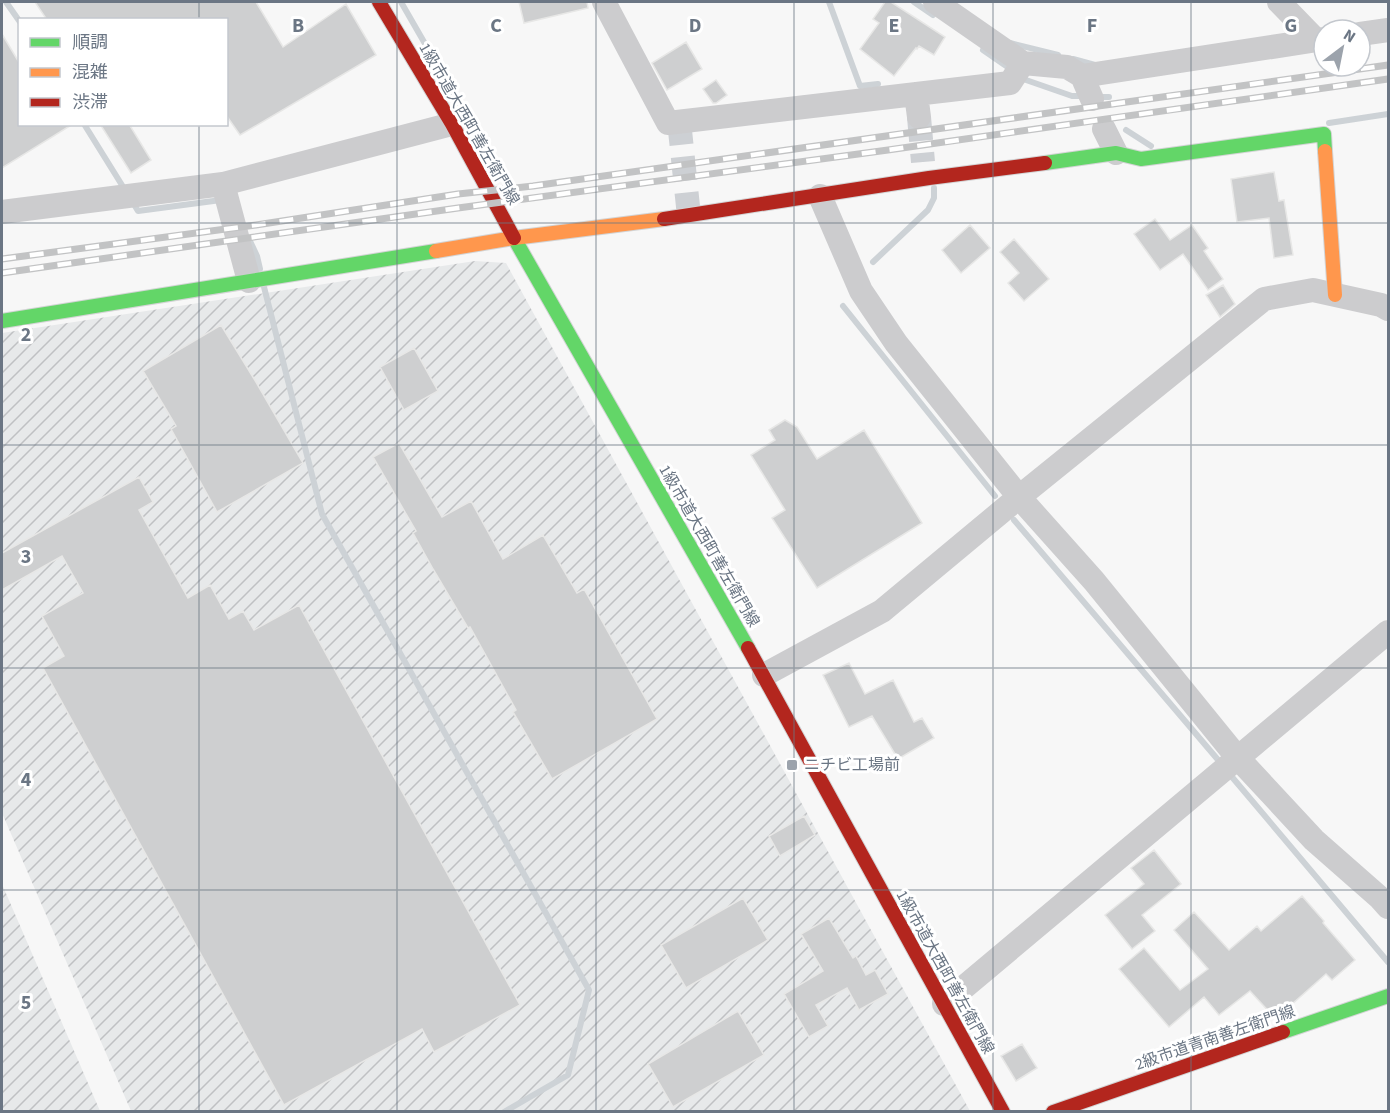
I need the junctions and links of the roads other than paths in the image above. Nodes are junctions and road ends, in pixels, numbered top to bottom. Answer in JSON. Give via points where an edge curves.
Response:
{"nodes":[{"id":1,"x":379,"y":2,"type":"edge"},
{"id":2,"x":604,"y":2,"type":"edge"},
{"id":3,"x":1279,"y":2,"type":"edge"},
{"id":4,"x":950,"y":6,"type":"edge"},
{"id":5,"x":1389,"y":30,"type":"edge"},
{"id":6,"x":1312,"y":32,"type":"edge"},
{"id":7,"x":1372,"y":32,"type":"edge"},
{"id":8,"x":1312,"y":40,"type":"edge"},
{"id":9,"x":1023,"y":63,"type":"junction"},
{"id":10,"x":1082,"y":76,"type":"junction"},
{"id":11,"x":1092,"y":99,"type":"dead end"},
{"id":12,"x":452,"y":124,"type":"junction"},
{"id":13,"x":1104,"y":129,"type":"dead end"},
{"id":14,"x":1116,"y":153,"type":"junction"},
{"id":15,"x":222,"y":183,"type":"junction"},
{"id":16,"x":820,"y":196,"type":"junction"},
{"id":17,"x":2,"y":212,"type":"edge"},
{"id":18,"x":514,"y":238,"type":"junction"},
{"id":19,"x":249,"y":281,"type":"junction"},
{"id":20,"x":1335,"y":295,"type":"junction"},
{"id":21,"x":1389,"y":309,"type":"edge"},
{"id":22,"x":2,"y":321,"type":"edge"},
{"id":23,"x":1019,"y":496,"type":"junction"},
{"id":24,"x":1389,"y":632,"type":"edge"},
{"id":25,"x":764,"y":675,"type":"junction"},
{"id":26,"x":1237,"y":757,"type":"junction"},
{"id":27,"x":1389,"y":907,"type":"edge"},
{"id":28,"x":1389,"y":996,"type":"edge"},
{"id":29,"x":944,"y":1004,"type":"junction"},
{"id":30,"x":1003,"y":1112,"type":"edge"},
{"id":31,"x":1053,"y":1112,"type":"edge"}],
"edges":[{"from":1,"to":12,"type":"street","name":"1級市道大西町善左衛門線"},
{"from":2,"to":9,"type":"street","via":[[668,123],[918,106],[1010,83]]},
{"from":3,"to":6,"type":"street"},
{"from":4,"to":9,"type":"street"},
{"from":5,"to":7,"type":"street"},
{"from":8,"to":10,"type":"street"},
{"from":9,"to":10,"type":"street","via":[[1067,67]]},
{"from":10,"to":11,"type":"street"},
{"from":12,"to":15,"type":"street"},
{"from":12,"to":18,"type":"street","name":"1級市道大西町善左衛門線"},
{"from":13,"to":14,"type":"street"},
{"from":14,"to":16,"type":"street","via":[[926,170]]},
{"from":14,"to":20,"type":"street","via":[[1142,159],[1324,134]]},
{"from":15,"to":17,"type":"street"},
{"from":15,"to":19,"type":"street"},
{"from":16,"to":18,"type":"street"},
{"from":16,"to":23,"type":"street","via":[[861,291],[896,343]]},
{"from":18,"to":19,"type":"street"},
{"from":18,"to":25,"type":"street","name":"1級市道大西町善左衛門線"},
{"from":19,"to":22,"type":"street"},
{"from":20,"to":21,"type":"street"},
{"from":20,"to":23,"type":"street","via":[[1313,290],[1264,299]]},
{"from":23,"to":25,"type":"street","via":[[882,611]]},
{"from":23,"to":26,"type":"street","via":[[1094,581]]},
{"from":24,"to":26,"type":"street"},
{"from":25,"to":29,"type":"street","name":"1級市道大西町善左衛門線"},
{"from":26,"to":27,"type":"street","via":[[1314,840]]},
{"from":26,"to":29,"type":"street"},
{"from":28,"to":31,"type":"street","name":"2級市道青南善左衛門線"},
{"from":29,"to":30,"type":"street","name":"1級市道大西町善左衛門線"}]}
